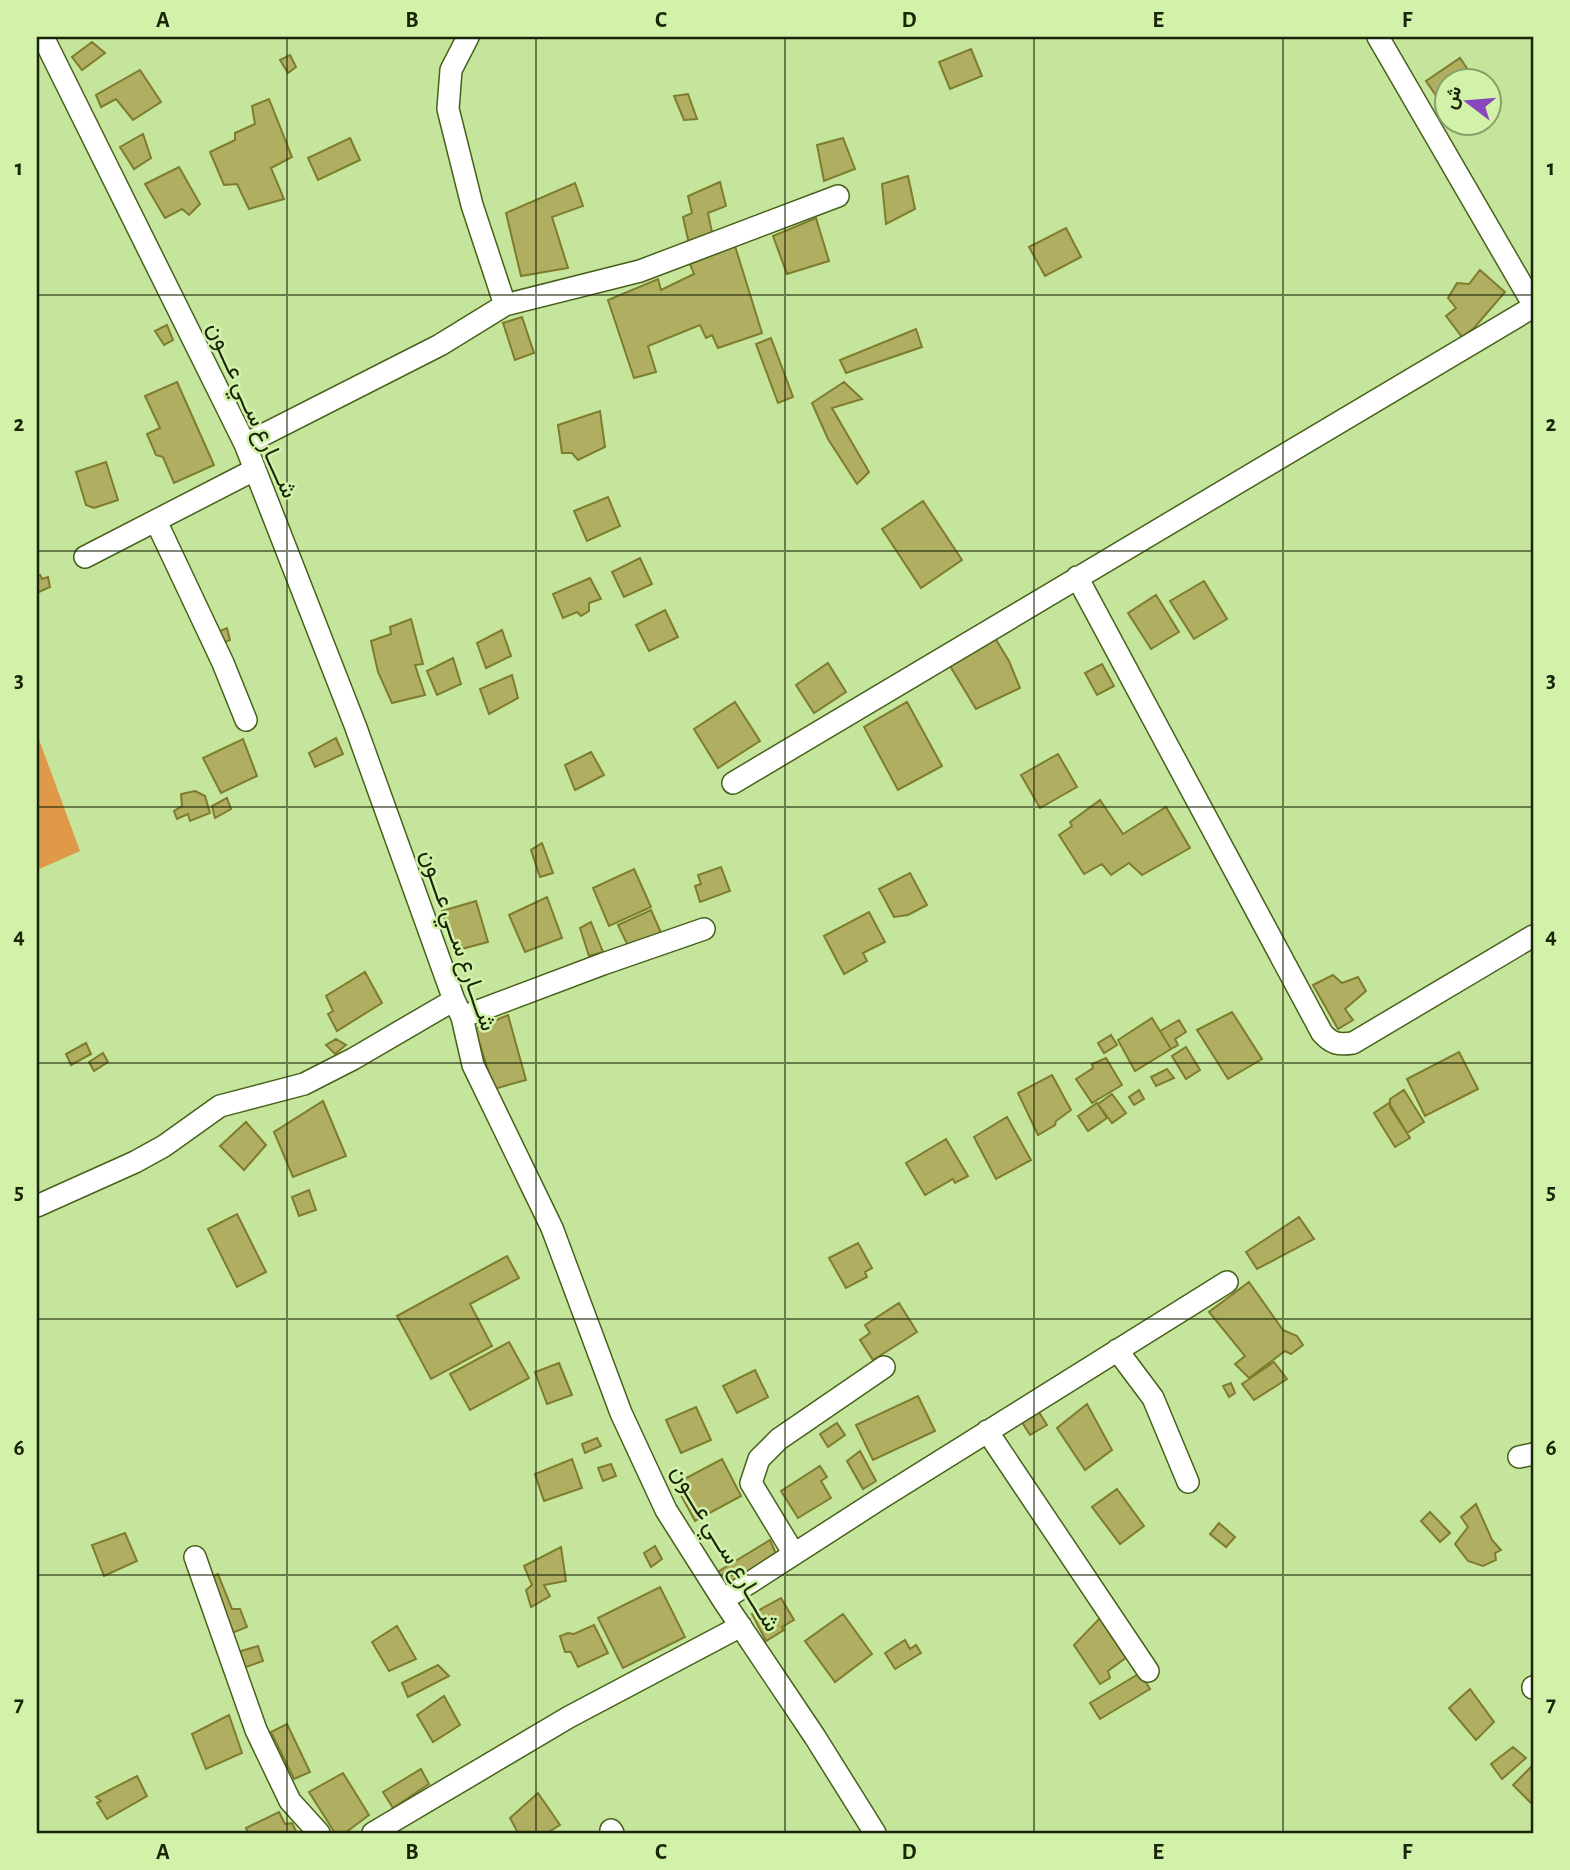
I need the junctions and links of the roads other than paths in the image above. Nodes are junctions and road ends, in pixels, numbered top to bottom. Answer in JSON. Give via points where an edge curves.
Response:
{"nodes":[{"id":1,"x":43,"y":37,"type":"edge"},
{"id":2,"x":468,"y":37,"type":"edge"},
{"id":3,"x":1378,"y":37,"type":"edge"},
{"id":4,"x":838,"y":196,"type":"dead end"},
{"id":5,"x":505,"y":306,"type":"junction"},
{"id":6,"x":1533,"y":306,"type":"edge"},
{"id":7,"x":245,"y":444,"type":"junction"},
{"id":8,"x":254,"y":470,"type":"junction"},
{"id":9,"x":156,"y":521,"type":"junction"},
{"id":10,"x":85,"y":557,"type":"dead end"},
{"id":11,"x":1077,"y":577,"type":"junction"},
{"id":12,"x":246,"y":720,"type":"dead end"},
{"id":13,"x":733,"y":783,"type":"dead end"},
{"id":14,"x":704,"y":929,"type":"dead end"},
{"id":15,"x":1533,"y":936,"type":"edge"},
{"id":16,"x":458,"y":1008,"type":"junction"},
{"id":17,"x":37,"y":1206,"type":"edge"},
{"id":18,"x":1227,"y":1282,"type":"dead end"},
{"id":19,"x":1117,"y":1350,"type":"junction"},
{"id":20,"x":884,"y":1367,"type":"dead end"},
{"id":21,"x":987,"y":1431,"type":"junction"},
{"id":22,"x":1188,"y":1482,"type":"dead end"},
{"id":23,"x":794,"y":1554,"type":"junction"},
{"id":24,"x":195,"y":1557,"type":"dead end"},
{"id":25,"x":723,"y":1600,"type":"junction"},
{"id":26,"x":741,"y":1626,"type":"junction"},
{"id":27,"x":1147,"y":1671,"type":"dead end"},
{"id":28,"x":319,"y":1833,"type":"edge"},
{"id":29,"x":373,"y":1833,"type":"edge"},
{"id":30,"x":875,"y":1833,"type":"edge"}],
"edges":[{"from":1,"to":7,"type":"street","name":"شــــارع ســي عـــون"},
{"from":2,"to":5,"type":"street","via":[[452,70],[448,109],[472,205]]},
{"from":3,"to":6,"type":"street"},
{"from":4,"to":5,"type":"street","via":[[639,271]]},
{"from":5,"to":7,"type":"street","via":[[440,345]]},
{"from":6,"to":11,"type":"street"},
{"from":7,"to":8,"type":"street","name":"شــــارع ســي عـــون"},
{"from":8,"to":9,"type":"street"},
{"from":8,"to":16,"type":"street","name":"شــــارع ســي عـــون","via":[[355,725]]},
{"from":9,"to":10,"type":"street"},
{"from":9,"to":12,"type":"street"},
{"from":11,"to":13,"type":"street"},
{"from":11,"to":15,"type":"street","via":[[1330,1043],[1353,1043]]},
{"from":14,"to":16,"type":"street"},
{"from":16,"to":17,"type":"street","via":[[304,1084],[220,1106],[135,1162]]},
{"from":16,"to":25,"type":"street","name":"شــــارع ســي عـــون","via":[[473,1065],[552,1228],[621,1413],[666,1510]]},
{"from":18,"to":19,"type":"street"},
{"from":19,"to":21,"type":"street"},
{"from":19,"to":22,"type":"street","via":[[1153,1398]]},
{"from":20,"to":23,"type":"street","via":[[779,1439],[759,1459],[751,1483]]},
{"from":21,"to":23,"type":"street"},
{"from":21,"to":27,"type":"street"},
{"from":23,"to":25,"type":"street"},
{"from":24,"to":28,"type":"street","via":[[256,1730],[290,1801]]},
{"from":25,"to":26,"type":"street","name":"شــــارع ســي عـــون"},
{"from":26,"to":29,"type":"street","via":[[569,1717]]},
{"from":26,"to":30,"type":"street","name":"شــــارع ســي عـــون"}]}
